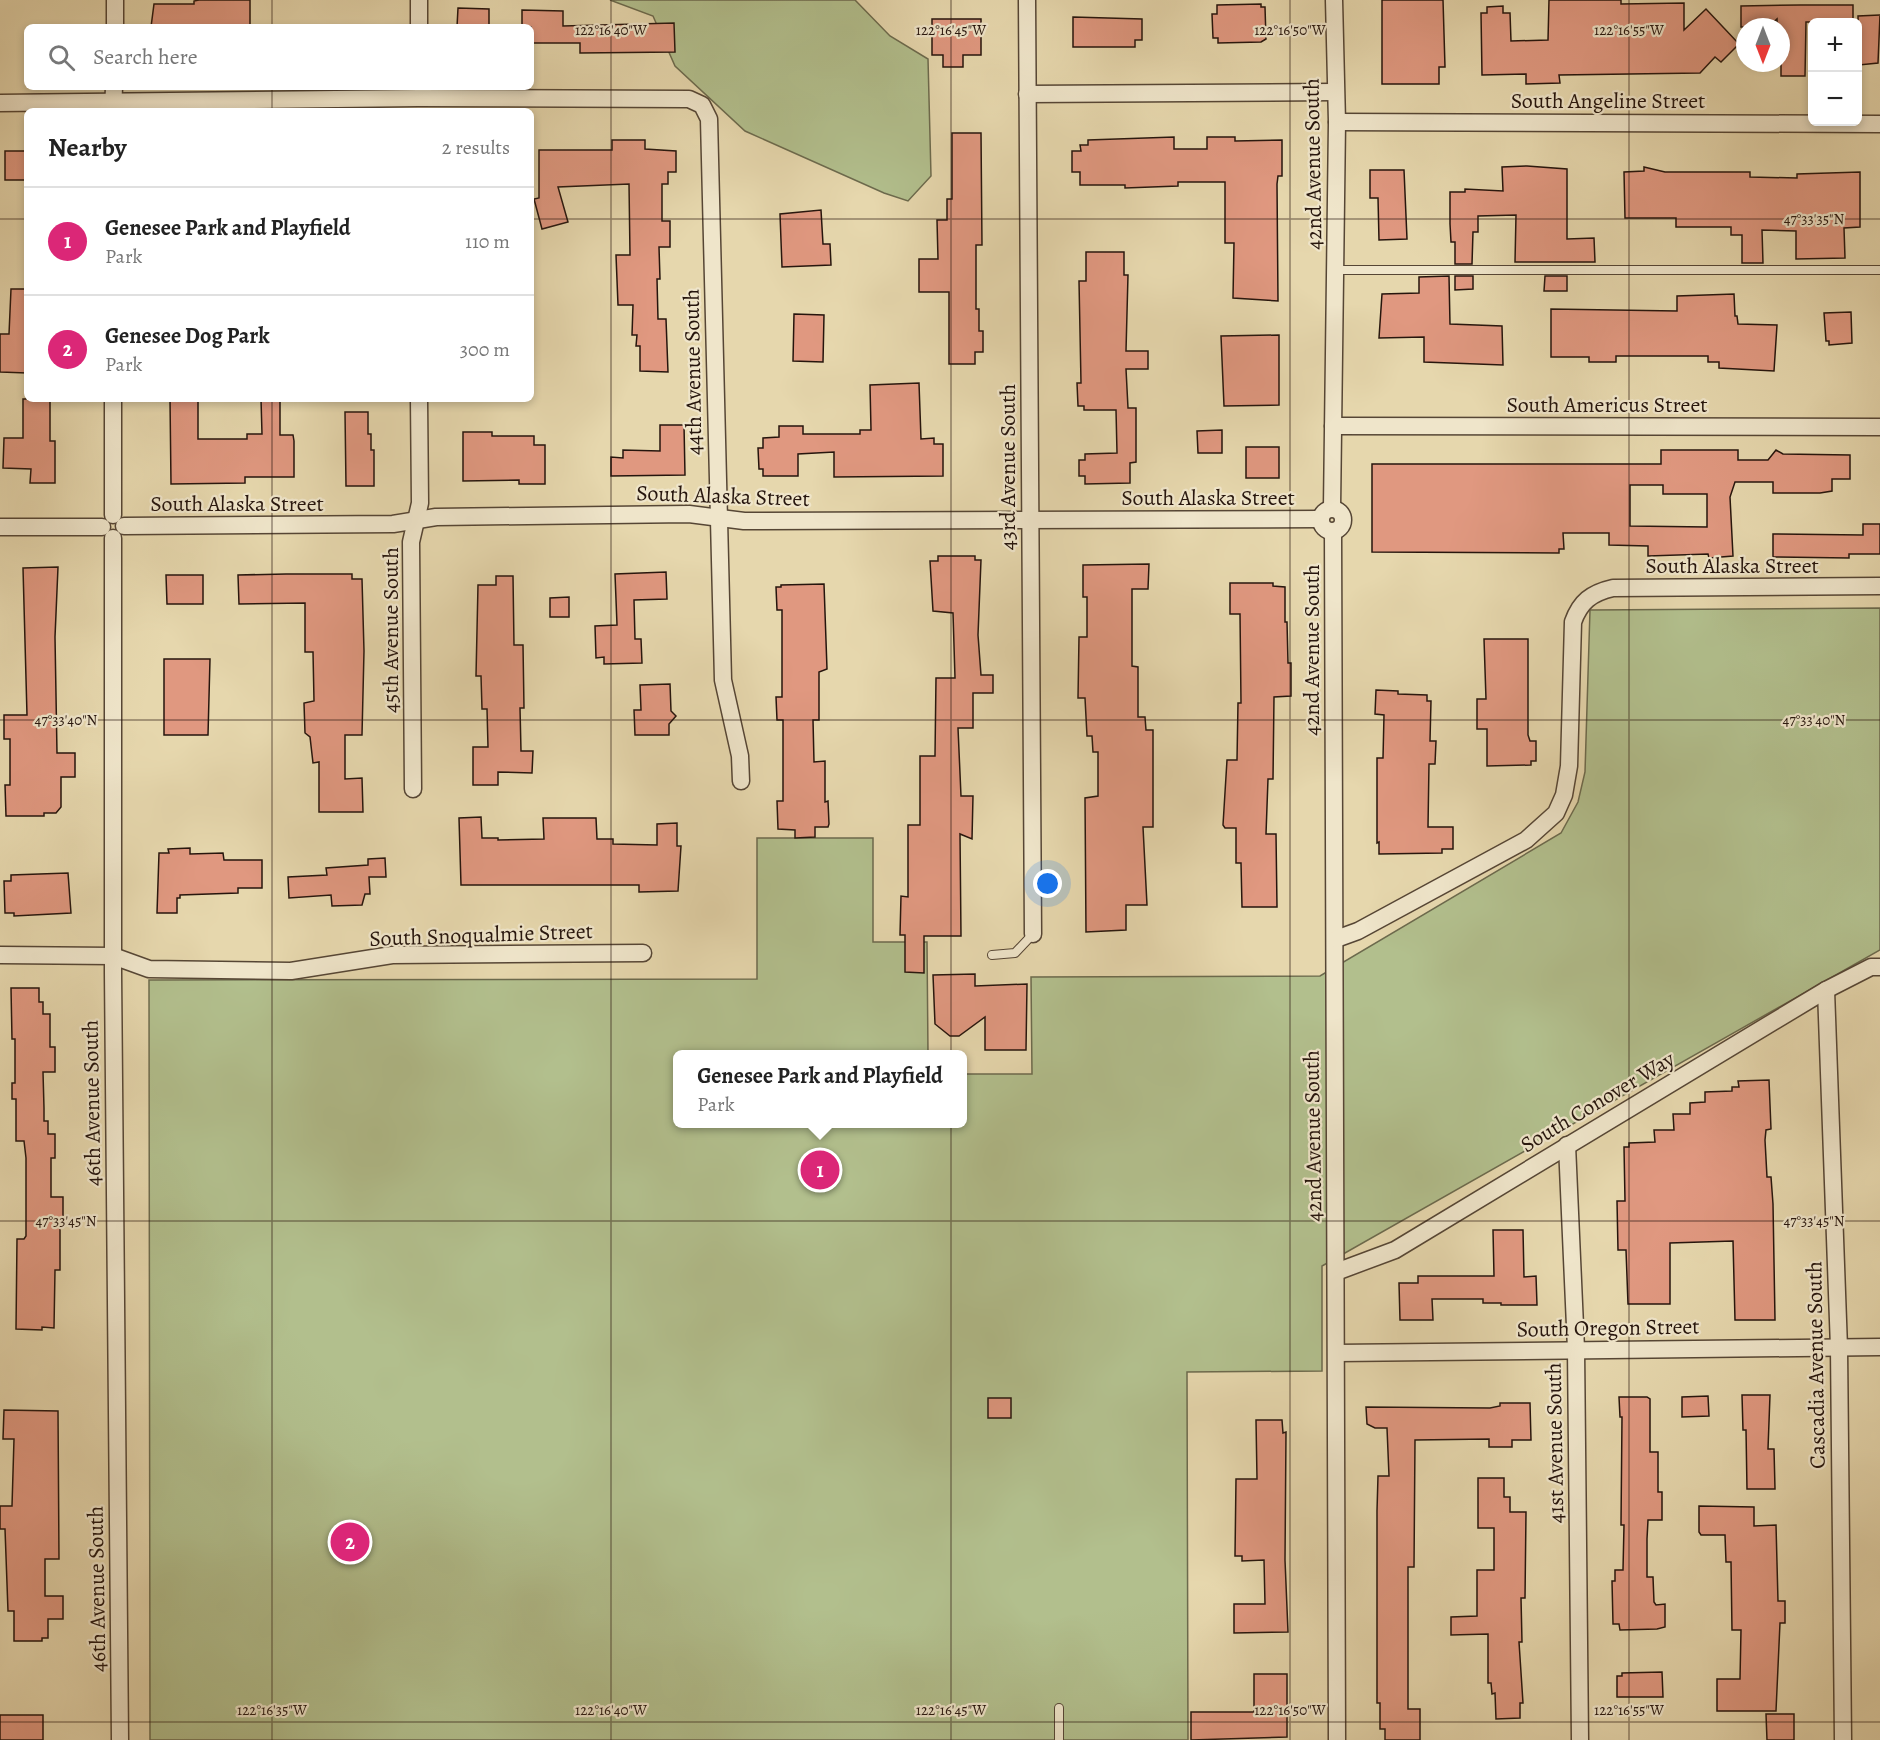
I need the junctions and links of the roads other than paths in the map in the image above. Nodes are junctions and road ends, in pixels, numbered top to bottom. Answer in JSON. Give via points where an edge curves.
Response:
{"nodes":[{"id":1,"x":115,"y":0,"type":"edge"},
{"id":2,"x":419,"y":0,"type":"edge"},
{"id":3,"x":1028,"y":0,"type":"edge"},
{"id":4,"x":1334,"y":0,"type":"edge"},
{"id":5,"x":115,"y":24,"type":"edge"},
{"id":6,"x":419,"y":24,"type":"edge"},
{"id":7,"x":1334,"y":92,"type":"junction"},
{"id":8,"x":1027,"y":94,"type":"junction"},
{"id":9,"x":418,"y":99,"type":"edge"},
{"id":10,"x":114,"y":100,"type":"edge"},
{"id":11,"x":0,"y":103,"type":"edge"},
{"id":12,"x":1337,"y":122,"type":"junction"},
{"id":13,"x":1880,"y":124,"type":"edge"},
{"id":14,"x":1336,"y":270,"type":"junction"},
{"id":15,"x":1880,"y":270,"type":"edge"},
{"id":16,"x":113,"y":402,"type":"edge"},
{"id":17,"x":419,"y":402,"type":"edge"},
{"id":18,"x":1333,"y":426,"type":"junction"},
{"id":19,"x":1880,"y":427,"type":"edge"},
{"id":20,"x":1326,"y":513,"type":"junction"},
{"id":21,"x":718,"y":518,"type":"junction"},
{"id":22,"x":1030,"y":519,"type":"junction"},
{"id":23,"x":416,"y":520,"type":"junction"},
{"id":24,"x":0,"y":527,"type":"edge"},
{"id":25,"x":113,"y":527,"type":"junction"},
{"id":26,"x":1880,"y":586,"type":"edge"},
{"id":27,"x":741,"y":781,"type":"dead end"},
{"id":28,"x":413,"y":789,"type":"dead end"},
{"id":29,"x":1034,"y":934,"type":"joint"},
{"id":30,"x":1336,"y":939,"type":"junction"},
{"id":31,"x":643,"y":953,"type":"dead end"},
{"id":32,"x":992,"y":954,"type":"dead end"},
{"id":33,"x":0,"y":955,"type":"edge"},
{"id":34,"x":113,"y":956,"type":"junction"},
{"id":35,"x":1880,"y":967,"type":"edge"},
{"id":36,"x":1826,"y":990,"type":"junction"},
{"id":37,"x":1567,"y":1145,"type":"junction"},
{"id":38,"x":1336,"y":1272,"type":"junction"},
{"id":39,"x":1880,"y":1347,"type":"edge"},
{"id":40,"x":1839,"y":1348,"type":"junction"},
{"id":41,"x":1576,"y":1349,"type":"junction"},
{"id":42,"x":1337,"y":1353,"type":"junction"},
{"id":43,"x":1059,"y":1708,"type":"dead end"},
{"id":44,"x":120,"y":1740,"type":"edge"},
{"id":45,"x":1059,"y":1740,"type":"edge"},
{"id":46,"x":1337,"y":1740,"type":"edge"},
{"id":47,"x":1580,"y":1740,"type":"edge"},
{"id":48,"x":1843,"y":1740,"type":"edge"}],
"edges":[{"from":1,"to":5,"type":"street"},
{"from":2,"to":6,"type":"street"},
{"from":3,"to":8,"type":"street","name":"43rd Avenue South"},
{"from":4,"to":7,"type":"street","name":"42nd Avenue South"},
{"from":7,"to":8,"type":"street"},
{"from":7,"to":12,"type":"street","name":"42nd Avenue South"},
{"from":8,"to":22,"type":"street","name":"43rd Avenue South"},
{"from":9,"to":10,"type":"street"},
{"from":9,"to":21,"type":"street","name":"44th Avenue South","via":[[688,99],[702,105],[709,119]]},
{"from":10,"to":11,"type":"street"},
{"from":12,"to":13,"type":"street","name":"South Angeline Street"},
{"from":12,"to":14,"type":"street","name":"42nd Avenue South"},
{"from":14,"to":15,"type":"lane"},
{"from":14,"to":18,"type":"street","name":"42nd Avenue South"},
{"from":16,"to":25,"type":"street","name":"46th Avenue South"},
{"from":17,"to":23,"type":"street","name":"45th Avenue South","via":[[420,503]]},
{"from":18,"to":19,"type":"street","name":"South Americus Street"},
{"from":18,"to":20,"type":"street","name":"42nd Avenue South"},
{"from":20,"to":22,"type":"street","name":"South Alaska Street"},
{"from":20,"to":30,"type":"street","name":"42nd Avenue South","via":[[1324,528],[1333,531]]},
{"from":21,"to":22,"type":"street","name":"South Alaska Street"},
{"from":21,"to":23,"type":"street","name":"South Alaska Street","via":[[689,513]]},
{"from":21,"to":27,"type":"street","name":"44th Avenue South","via":[[723,680],[740,756]]},
{"from":22,"to":29,"type":"street","name":"43rd Avenue South"},
{"from":23,"to":25,"type":"street","name":"South Alaska Street","via":[[393,524]]},
{"from":23,"to":28,"type":"street","name":"45th Avenue South","via":[[411,542]]},
{"from":24,"to":25,"type":"street","name":"South Alaska Street"},
{"from":25,"to":34,"type":"street","name":"46th Avenue South"},
{"from":26,"to":30,"type":"street","name":"South Alaska Street","via":[[1613,588],[1586,599],[1573,622],[1569,766],[1556,813],[1526,840],[1358,931]]},
{"from":29,"to":32,"type":"lane","via":[[1015,953]]},
{"from":30,"to":38,"type":"street","name":"42nd Avenue South"},
{"from":31,"to":34,"type":"street","name":"South Snoqualmie Street","via":[[392,955],[291,971],[149,969]]},
{"from":33,"to":34,"type":"street","name":"South Snoqualmie Street"},
{"from":34,"to":44,"type":"street","name":"46th Avenue South"},
{"from":35,"to":36,"type":"street","name":"South Conover Way","via":[[1871,967]]},
{"from":36,"to":37,"type":"street","name":"South Conover Way"},
{"from":36,"to":40,"type":"street","name":"Cascadia Avenue South"},
{"from":37,"to":38,"type":"street","name":"South Conover Way","via":[[1395,1250]]},
{"from":37,"to":41,"type":"street","name":"41st Avenue South"},
{"from":38,"to":42,"type":"street","name":"42nd Avenue South"},
{"from":39,"to":40,"type":"street","name":"South Oregon Street"},
{"from":40,"to":41,"type":"street","name":"South Oregon Street"},
{"from":40,"to":48,"type":"street","name":"Cascadia Avenue South"},
{"from":41,"to":42,"type":"street","name":"South Oregon Street"},
{"from":41,"to":47,"type":"street","name":"41st Avenue South"},
{"from":42,"to":46,"type":"street","name":"42nd Avenue South"},
{"from":43,"to":45,"type":"lane"}]}
